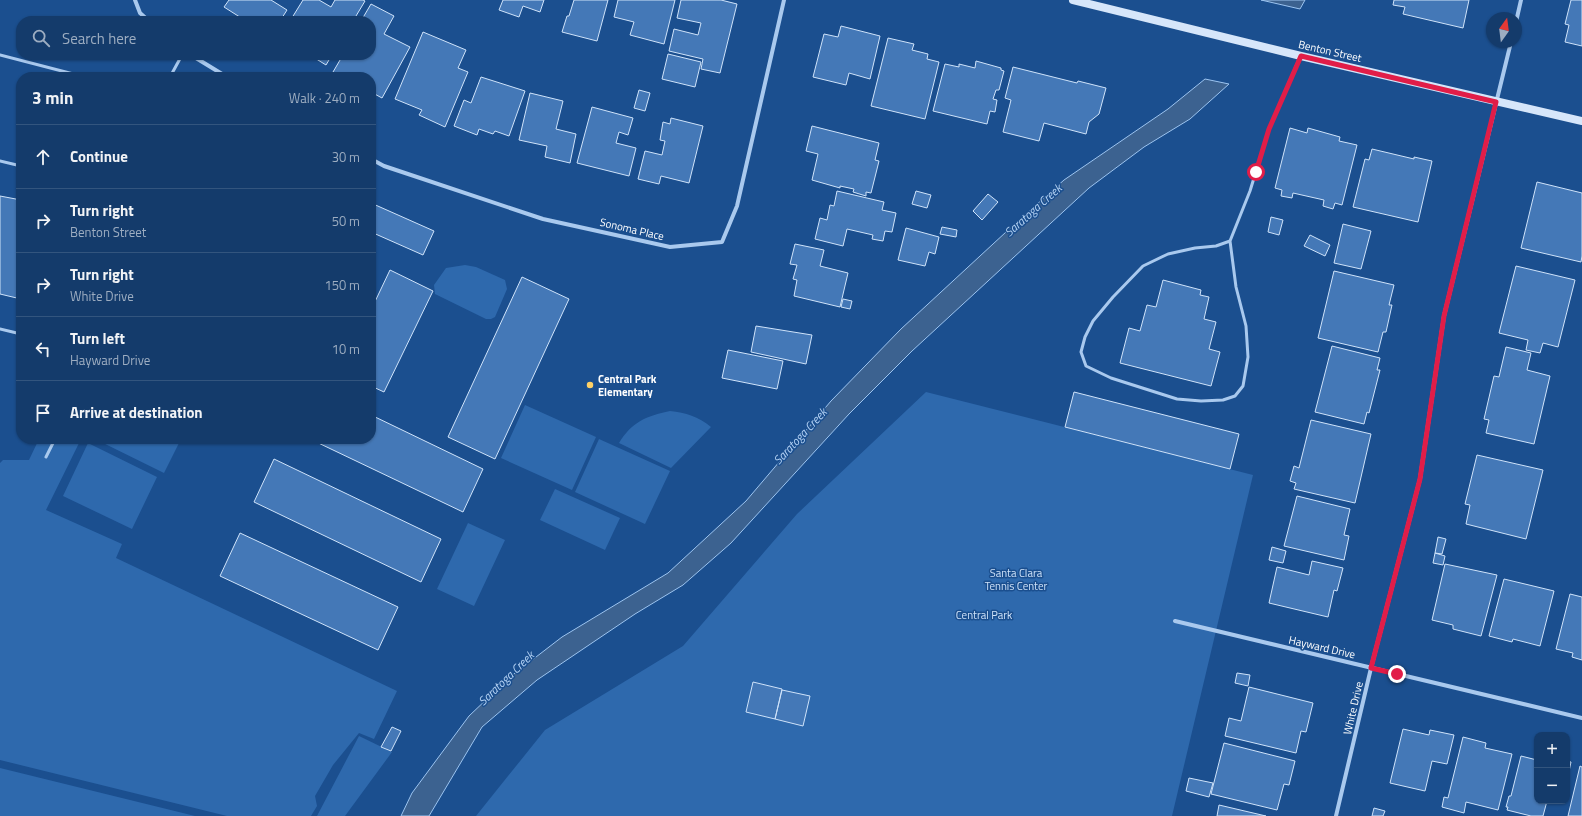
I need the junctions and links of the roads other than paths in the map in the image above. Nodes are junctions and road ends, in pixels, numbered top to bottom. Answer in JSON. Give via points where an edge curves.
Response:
{"nodes":[{"id":1,"x":135,"y":0,"type":"edge"},
{"id":2,"x":784,"y":0,"type":"edge"},
{"id":3,"x":1073,"y":0,"type":"edge"},
{"id":4,"x":1521,"y":0,"type":"edge"},
{"id":5,"x":1518,"y":12,"type":"edge"},
{"id":6,"x":143,"y":16,"type":"edge"},
{"id":7,"x":1510,"y":48,"type":"edge"},
{"id":8,"x":0,"y":55,"type":"edge"},
{"id":9,"x":1301,"y":56,"type":"junction"},
{"id":10,"x":16,"y":59,"type":"edge"},
{"id":11,"x":19,"y":60,"type":"edge"},
{"id":12,"x":179,"y":60,"type":"edge"},
{"id":13,"x":199,"y":60,"type":"edge"},
{"id":14,"x":66,"y":72,"type":"edge"},
{"id":15,"x":173,"y":72,"type":"edge"},
{"id":16,"x":218,"y":72,"type":"edge"},
{"id":17,"x":1496,"y":102,"type":"junction"},
{"id":18,"x":1582,"y":121,"type":"edge"},
{"id":19,"x":0,"y":161,"type":"edge"},
{"id":20,"x":376,"y":162,"type":"edge"},
{"id":21,"x":16,"y":165,"type":"edge"},
{"id":22,"x":1230,"y":241,"type":"junction"},
{"id":23,"x":0,"y":330,"type":"edge"},
{"id":24,"x":16,"y":333,"type":"edge"},
{"id":25,"x":52,"y":444,"type":"edge"},
{"id":26,"x":46,"y":457,"type":"dead end"},
{"id":27,"x":1175,"y":621,"type":"dead end"},
{"id":28,"x":1371,"y":668,"type":"junction"},
{"id":29,"x":1582,"y":718,"type":"edge"},
{"id":30,"x":1336,"y":816,"type":"edge"}],
"edges":[{"from":1,"to":6,"type":"street"},
{"from":2,"to":20,"type":"street","name":"Sonoma Place","via":[[737,206],[722,242],[670,247],[543,219]]},
{"from":3,"to":9,"type":"main road","name":"Benton Street"},
{"from":4,"to":5,"type":"street"},
{"from":7,"to":17,"type":"street","name":"White Drive"},
{"from":8,"to":10,"type":"lane"},
{"from":9,"to":17,"type":"main road","name":"Benton Street"},
{"from":9,"to":22,"type":"lane","via":[[1269,129],[1250,191]]},
{"from":11,"to":14,"type":"lane"},
{"from":12,"to":15,"type":"lane"},
{"from":13,"to":16,"type":"street"},
{"from":17,"to":18,"type":"main road","name":"Benton Street"},
{"from":17,"to":28,"type":"street","name":"White Drive","via":[[1444,316],[1420,479]]},
{"from":19,"to":21,"type":"lane"},
{"from":22,"to":22,"type":"lane","via":[[1216,246],[1168,254],[1143,266],[1113,296],[1093,321],[1080,352],[1086,366],[1111,378],[1177,399],[1223,400],[1235,396],[1243,386],[1248,357],[1246,326],[1236,287]]},
{"from":23,"to":24,"type":"lane"},
{"from":25,"to":26,"type":"lane"},
{"from":27,"to":28,"type":"street","name":"Hayward Drive"},
{"from":28,"to":29,"type":"street","name":"Hayward Drive"},
{"from":28,"to":30,"type":"street","name":"White Drive"}]}
